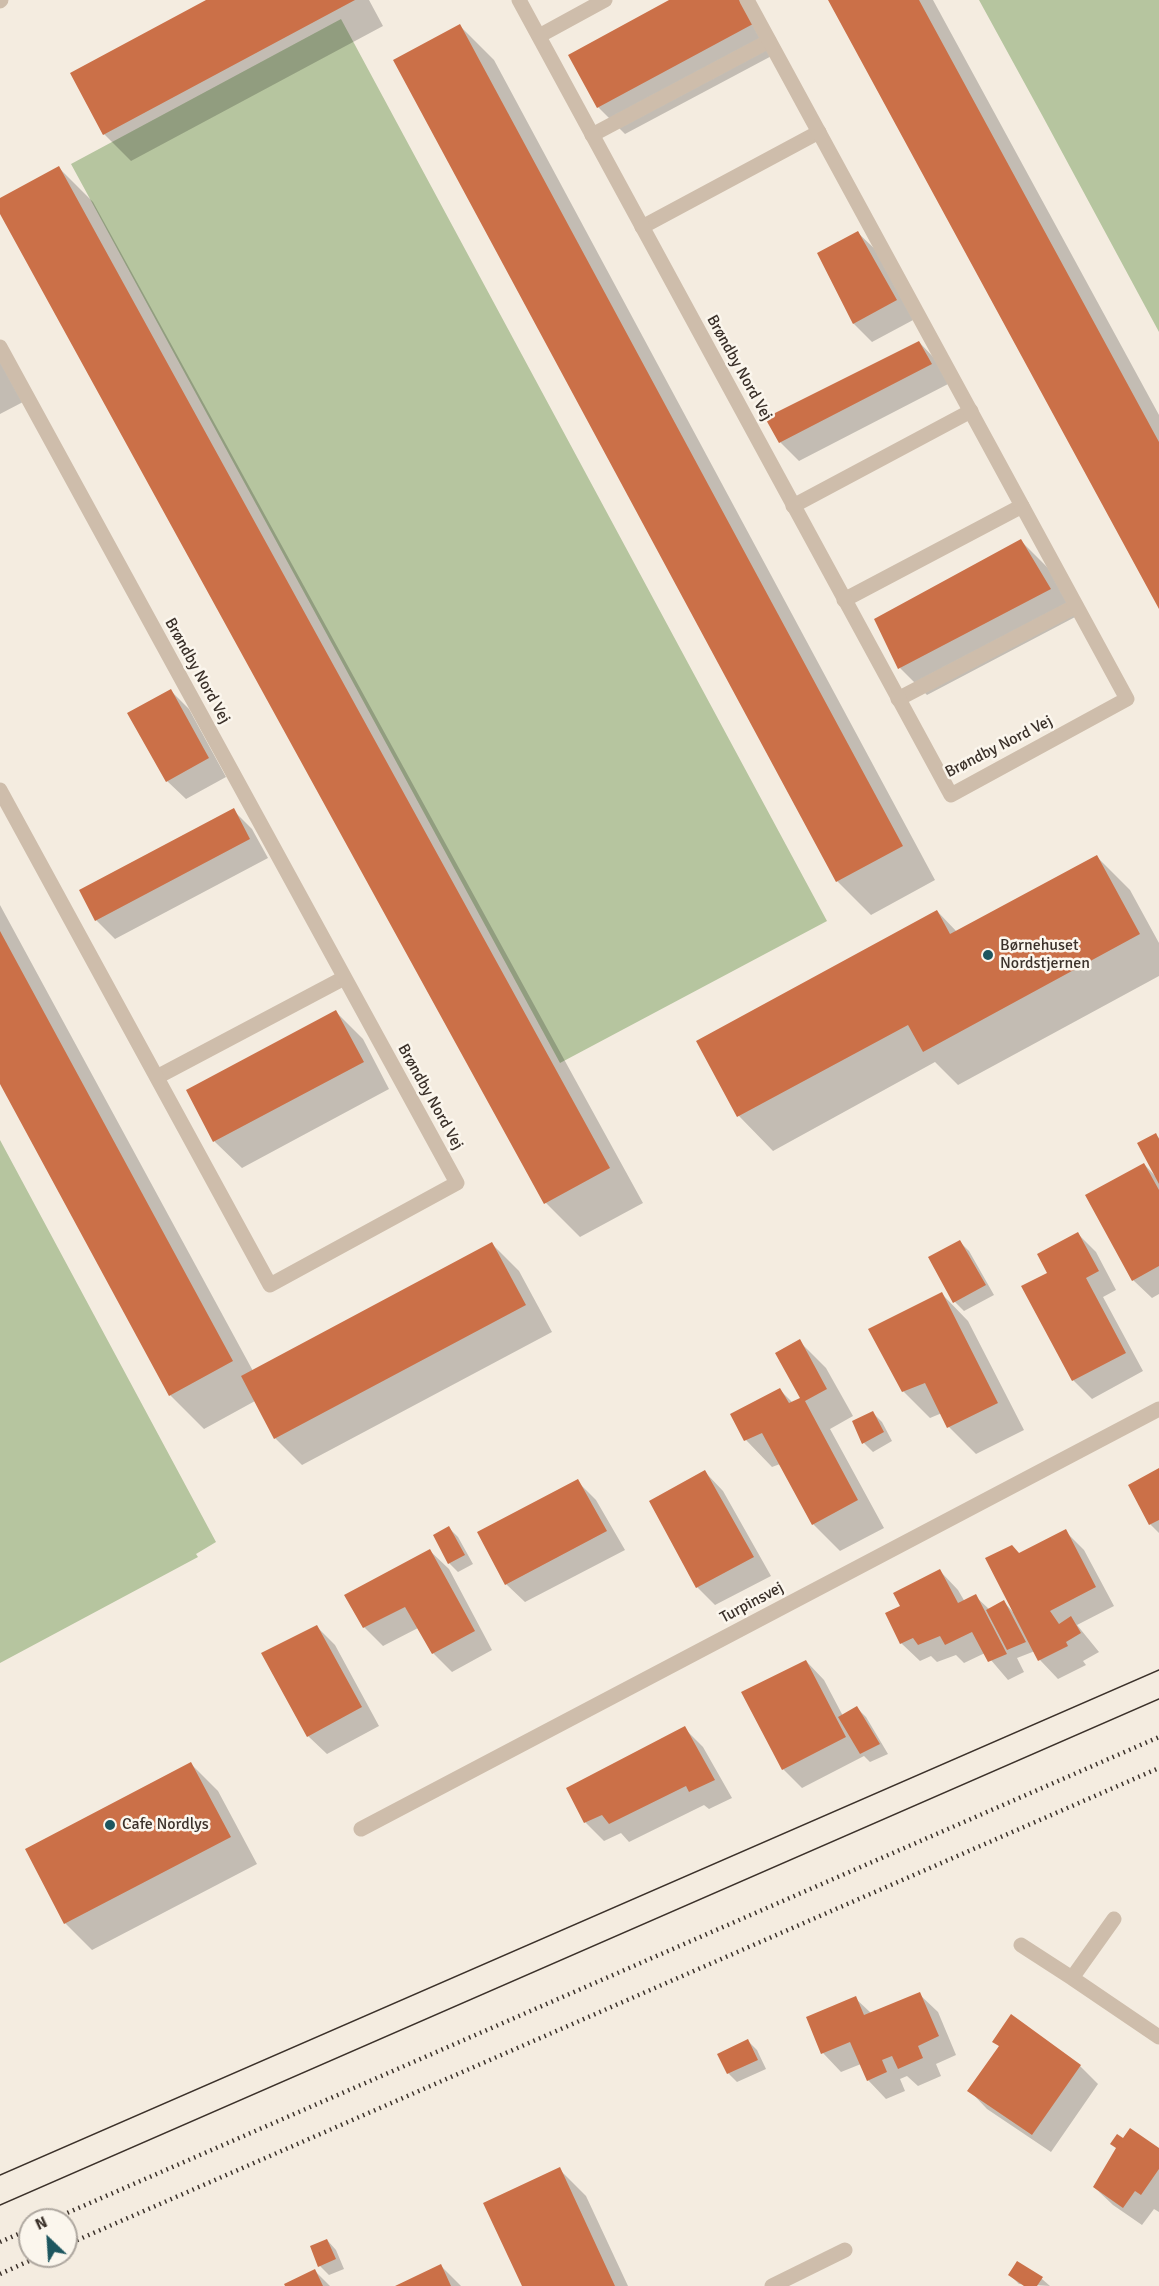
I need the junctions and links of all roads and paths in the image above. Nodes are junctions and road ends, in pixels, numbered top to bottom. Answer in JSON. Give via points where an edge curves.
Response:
{"nodes":[{"id":1,"x":519,"y":0,"type":"edge"},
{"id":2,"x":606,"y":0,"type":"edge"},
{"id":3,"x":747,"y":0,"type":"edge"},
{"id":4,"x":538,"y":36,"type":"junction"},
{"id":5,"x":769,"y":41,"type":"junction"},
{"id":6,"x":819,"y":132,"type":"junction"},
{"id":7,"x":592,"y":135,"type":"junction"},
{"id":8,"x":642,"y":227,"type":"junction"},
{"id":9,"x":0,"y":347,"type":"edge"},
{"id":10,"x":970,"y":411,"type":"junction"},
{"id":11,"x":793,"y":506,"type":"junction"},
{"id":12,"x":1022,"y":506,"type":"junction"},
{"id":13,"x":844,"y":600,"type":"junction"},
{"id":14,"x":1076,"y":606,"type":"junction"},
{"id":15,"x":898,"y":699,"type":"junction"},
{"id":16,"x":0,"y":790,"type":"edge"},
{"id":17,"x":344,"y":978,"type":"junction"},
{"id":18,"x":156,"y":1077,"type":"junction"},
{"id":19,"x":1159,"y":1409,"type":"edge"},
{"id":20,"x":361,"y":1829,"type":"dead end"},
{"id":21,"x":1114,"y":1919,"type":"dead end"},
{"id":22,"x":1021,"y":1945,"type":"dead end"},
{"id":23,"x":1072,"y":1978,"type":"junction"},
{"id":24,"x":1159,"y":2037,"type":"edge"},
{"id":25,"x":845,"y":2250,"type":"dead end"},
{"id":26,"x":772,"y":2286,"type":"edge"}],
"edges":[{"from":1,"to":4,"type":"street","name":"Brøndby Nord Vej"},
{"from":2,"to":4,"type":"street"},
{"from":3,"to":5,"type":"street","name":"Brøndby Nord Vej"},
{"from":4,"to":7,"type":"street","name":"Brøndby Nord Vej"},
{"from":5,"to":6,"type":"street","name":"Brøndby Nord Vej"},
{"from":5,"to":7,"type":"street"},
{"from":6,"to":8,"type":"street"},
{"from":6,"to":10,"type":"street","name":"Brøndby Nord Vej"},
{"from":7,"to":8,"type":"street","name":"Brøndby Nord Vej"},
{"from":8,"to":11,"type":"street","name":"Brøndby Nord Vej"},
{"from":9,"to":17,"type":"street","name":"Brøndby Nord Vej"},
{"from":10,"to":11,"type":"street"},
{"from":10,"to":12,"type":"street","name":"Brøndby Nord Vej"},
{"from":11,"to":13,"type":"street","name":"Brøndby Nord Vej"},
{"from":12,"to":13,"type":"street"},
{"from":12,"to":14,"type":"street","name":"Brøndby Nord Vej"},
{"from":13,"to":15,"type":"street","name":"Brøndby Nord Vej"},
{"from":14,"to":15,"type":"street"},
{"from":14,"to":15,"type":"street","name":"Brøndby Nord Vej","via":[[1127,699],[951,795]]},
{"from":16,"to":18,"type":"street","name":"Brøndby Nord Vej"},
{"from":17,"to":18,"type":"street"},
{"from":17,"to":18,"type":"street","name":"Brøndby Nord Vej","via":[[457,1183],[270,1285]]},
{"from":19,"to":20,"type":"street","name":"Turpinsvej"},
{"from":21,"to":23,"type":"street"},
{"from":22,"to":23,"type":"street"},
{"from":23,"to":24,"type":"street"},
{"from":25,"to":26,"type":"street"}]}
